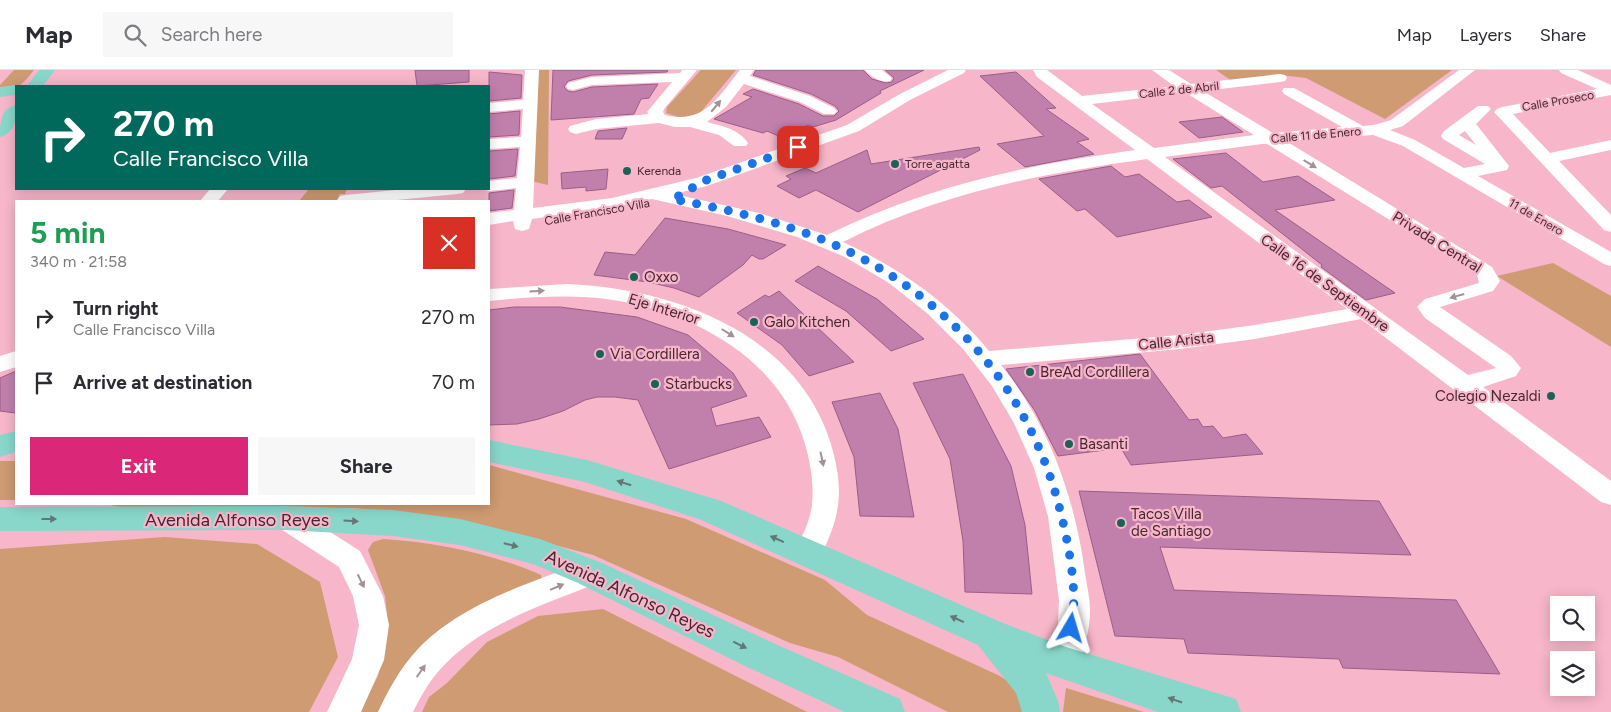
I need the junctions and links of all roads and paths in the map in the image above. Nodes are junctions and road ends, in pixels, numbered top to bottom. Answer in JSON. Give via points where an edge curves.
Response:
{"nodes":[{"id":1,"x":47,"y":70,"type":"edge"},
{"id":2,"x":532,"y":70,"type":"edge"},
{"id":3,"x":872,"y":70,"type":"edge"},
{"id":4,"x":959,"y":70,"type":"edge"},
{"id":5,"x":1040,"y":70,"type":"edge"},
{"id":6,"x":1159,"y":70,"type":"edge"},
{"id":7,"x":1467,"y":70,"type":"edge"},
{"id":8,"x":1566,"y":70,"type":"edge"},
{"id":9,"x":686,"y":73,"type":"edge"},
{"id":10,"x":744,"y":74,"type":"edge"},
{"id":11,"x":885,"y":78,"type":"dead end"},
{"id":12,"x":1280,"y":78,"type":"dead end"},
{"id":13,"x":35,"y":85,"type":"edge"},
{"id":14,"x":573,"y":86,"type":"dead end"},
{"id":15,"x":1189,"y":89,"type":"junction"},
{"id":16,"x":15,"y":90,"type":"edge"},
{"id":17,"x":1289,"y":91,"type":"dead end"},
{"id":18,"x":1611,"y":91,"type":"edge"},
{"id":19,"x":0,"y":92,"type":"edge"},
{"id":20,"x":1078,"y":101,"type":"junction"},
{"id":21,"x":0,"y":102,"type":"edge"},
{"id":22,"x":15,"y":103,"type":"edge"},
{"id":23,"x":530,"y":104,"type":"junction"},
{"id":24,"x":490,"y":107,"type":"edge"},
{"id":25,"x":1483,"y":109,"type":"dead end"},
{"id":26,"x":15,"y":111,"type":"edge"},
{"id":27,"x":829,"y":111,"type":"dead end"},
{"id":28,"x":659,"y":118,"type":"junction"},
{"id":29,"x":691,"y":122,"type":"junction"},
{"id":30,"x":1467,"y":123,"type":"junction"},
{"id":31,"x":576,"y":129,"type":"dead end"},
{"id":32,"x":1367,"y":130,"type":"junction"},
{"id":33,"x":0,"y":131,"type":"edge"},
{"id":34,"x":1268,"y":139,"type":"junction"},
{"id":35,"x":529,"y":141,"type":"junction"},
{"id":36,"x":740,"y":143,"type":"dead end"},
{"id":37,"x":490,"y":144,"type":"edge"},
{"id":38,"x":1611,"y":145,"type":"edge"},
{"id":39,"x":1149,"y":153,"type":"junction"},
{"id":40,"x":1546,"y":159,"type":"junction"},
{"id":41,"x":1501,"y":166,"type":"junction"},
{"id":42,"x":1460,"y":174,"type":"junction"},
{"id":43,"x":526,"y":182,"type":"junction"},
{"id":44,"x":701,"y":182,"type":"junction"},
{"id":45,"x":490,"y":186,"type":"edge"},
{"id":46,"x":218,"y":190,"type":"edge"},
{"id":47,"x":448,"y":190,"type":"edge"},
{"id":48,"x":650,"y":193,"type":"junction"},
{"id":49,"x":672,"y":199,"type":"junction"},
{"id":50,"x":210,"y":200,"type":"edge"},
{"id":51,"x":346,"y":200,"type":"dead end"},
{"id":52,"x":542,"y":206,"type":"junction"},
{"id":53,"x":490,"y":219,"type":"edge"},
{"id":54,"x":522,"y":220,"type":"junction"},
{"id":55,"x":1611,"y":226,"type":"edge"},
{"id":56,"x":490,"y":229,"type":"edge"},
{"id":57,"x":827,"y":242,"type":"junction"},
{"id":58,"x":1611,"y":260,"type":"edge"},
{"id":59,"x":490,"y":295,"type":"edge"},
{"id":60,"x":1365,"y":312,"type":"junction"},
{"id":61,"x":15,"y":344,"type":"edge"},
{"id":62,"x":0,"y":351,"type":"edge"},
{"id":63,"x":15,"y":358,"type":"edge"},
{"id":64,"x":986,"y":359,"type":"junction"},
{"id":65,"x":0,"y":365,"type":"edge"},
{"id":66,"x":1464,"y":384,"type":"junction"},
{"id":67,"x":0,"y":436,"type":"edge"},
{"id":68,"x":15,"y":440,"type":"edge"},
{"id":69,"x":15,"y":440,"type":"edge"},
{"id":70,"x":0,"y":446,"type":"edge"},
{"id":71,"x":490,"y":451,"type":"edge"},
{"id":72,"x":1611,"y":495,"type":"edge"},
{"id":73,"x":0,"y":518,"type":"edge"},
{"id":74,"x":286,"y":518,"type":"junction"},
{"id":75,"x":808,"y":553,"type":"junction"},
{"id":76,"x":590,"y":573,"type":"junction"},
{"id":77,"x":990,"y":634,"type":"junction"},
{"id":78,"x":1063,"y":663,"type":"junction"},
{"id":79,"x":344,"y":712,"type":"edge"},
{"id":80,"x":395,"y":712,"type":"edge"},
{"id":81,"x":886,"y":712,"type":"edge"},
{"id":82,"x":1041,"y":712,"type":"edge"},
{"id":83,"x":1222,"y":712,"type":"edge"}],
"edges":[{"from":1,"to":13,"type":"main road"},
{"from":2,"to":23,"type":"street"},
{"from":3,"to":11,"type":"street"},
{"from":4,"to":44,"type":"street","name":"Calle Francisco Villa","via":[[853,128]]},
{"from":5,"to":20,"type":"street","name":"Calle 16 de Septiembre"},
{"from":6,"to":15,"type":"street"},
{"from":7,"to":32,"type":"street","name":"Calle 11 de Enero","via":[[1397,123]]},
{"from":8,"to":18,"type":"street"},
{"from":9,"to":14,"type":"street","via":[[592,81]]},
{"from":9,"to":28,"type":"street","via":[[658,107],[655,112]]},
{"from":10,"to":27,"type":"street"},
{"from":29,"to":10,"type":"street","one_way":true,"via":[[708,116]]},
{"from":12,"to":15,"type":"street","name":"Calle 2 de Abril"},
{"from":15,"to":20,"type":"street","name":"Calle 2 de Abril"},
{"from":15,"to":34,"type":"street"},
{"from":16,"to":19,"type":"main road"},
{"from":17,"to":32,"type":"street","name":"11 de Enero"},
{"from":18,"to":40,"type":"street","name":"Calle Proseco","via":[[1502,112]]},
{"from":20,"to":39,"type":"street","name":"Calle 16 de Septiembre"},
{"from":21,"to":22,"type":"main road"},
{"from":23,"to":24,"type":"street"},
{"from":23,"to":35,"type":"street"},
{"from":25,"to":30,"type":"street"},
{"from":26,"to":33,"type":"main road"},
{"from":28,"to":29,"type":"street"},
{"from":28,"to":31,"type":"street"},
{"from":29,"to":36,"type":"street","via":[[725,132]]},
{"from":30,"to":41,"type":"street"},
{"from":30,"to":41,"type":"street","via":[[1449,136]]},
{"from":32,"to":34,"type":"street","name":"Calle 11 de Enero"},
{"from":32,"to":42,"type":"street","name":"11 de Enero","via":[[1400,139]]},
{"from":34,"to":39,"type":"street","name":"Calle 11 de Enero"},
{"from":34,"to":66,"type":"street","name":"Privada Central","one_way":true,"via":[[1485,271],[1490,281],[1486,287],[1428,307],[1509,368],[1505,373]]},
{"from":35,"to":37,"type":"street"},
{"from":35,"to":43,"type":"street"},
{"from":38,"to":40,"type":"street"},
{"from":39,"to":57,"type":"street","name":"Calle 11 de Enero","via":[[1007,176],[958,188],[876,218]]},
{"from":39,"to":60,"type":"street","name":"Calle 16 de Septiembre"},
{"from":40,"to":55,"type":"street"},
{"from":41,"to":42,"type":"street"},
{"from":42,"to":58,"type":"street","name":"11 de Enero"},
{"from":43,"to":45,"type":"street"},
{"from":43,"to":52,"type":"street"},
{"from":43,"to":54,"type":"street"},
{"from":44,"to":48,"type":"street","name":"Calle Francisco Villa"},
{"from":44,"to":49,"type":"street","name":"Calle Francisco Villa"},
{"from":46,"to":50,"type":"street"},
{"from":47,"to":51,"type":"street"},
{"from":48,"to":49,"type":"street"},
{"from":48,"to":52,"type":"street","name":"Calle Francisco Villa","via":[[612,203]]},
{"from":49,"to":52,"type":"street","name":"Calle Francisco Villa","via":[[611,212]]},
{"from":49,"to":57,"type":"street","via":[[764,221]]},
{"from":52,"to":54,"type":"street","name":"Calle Francisco Villa"},
{"from":53,"to":54,"type":"street","name":"Calle Francisco Villa"},
{"from":54,"to":56,"type":"street","name":"Calle Francisco Villa"},
{"from":57,"to":64,"type":"street","via":[[880,269],[931,303]]},
{"from":59,"to":75,"type":"street","name":"Eje Interior","one_way":true,"via":[[562,290],[614,294],[678,310],[721,329],[748,346],[790,387],[808,413],[819,446],[825,473],[824,516]]},
{"from":60,"to":64,"type":"street","name":"Calle Arista","via":[[1180,342]]},
{"from":60,"to":66,"type":"street","name":"Calle 16 de Septiembre"},
{"from":61,"to":62,"type":"street"},
{"from":63,"to":65,"type":"street"},
{"from":64,"to":78,"type":"street","via":[[1032,433],[1054,486],[1067,539],[1075,612]]},
{"from":66,"to":72,"type":"street","name":"Calle 16 de Septiembre"},
{"from":67,"to":68,"type":"main road"},
{"from":69,"to":70,"type":"main road"},
{"from":75,"to":71,"type":"main road","one_way":true,"via":[[710,510],[587,471]]},
{"from":73,"to":74,"type":"main road","name":"Avenida Alfonso Reyes","one_way":true},
{"from":74,"to":76,"type":"main road","name":"Avenida Alfonso Reyes","one_way":true,"via":[[393,523],[460,532],[540,552]]},
{"from":74,"to":79,"type":"street","one_way":true,"via":[[350,559],[368,596],[374,625],[368,660]]},
{"from":77,"to":75,"type":"main road","one_way":true},
{"from":80,"to":76,"type":"street","one_way":true,"via":[[431,656],[459,631],[501,609]]},
{"from":76,"to":81,"type":"main road","name":"Avenida Alfonso Reyes","one_way":true},
{"from":77,"to":78,"type":"main road"},
{"from":77,"to":82,"type":"main road","via":[[1025,674],[1035,690]]},
{"from":83,"to":78,"type":"main road","one_way":true}]}
